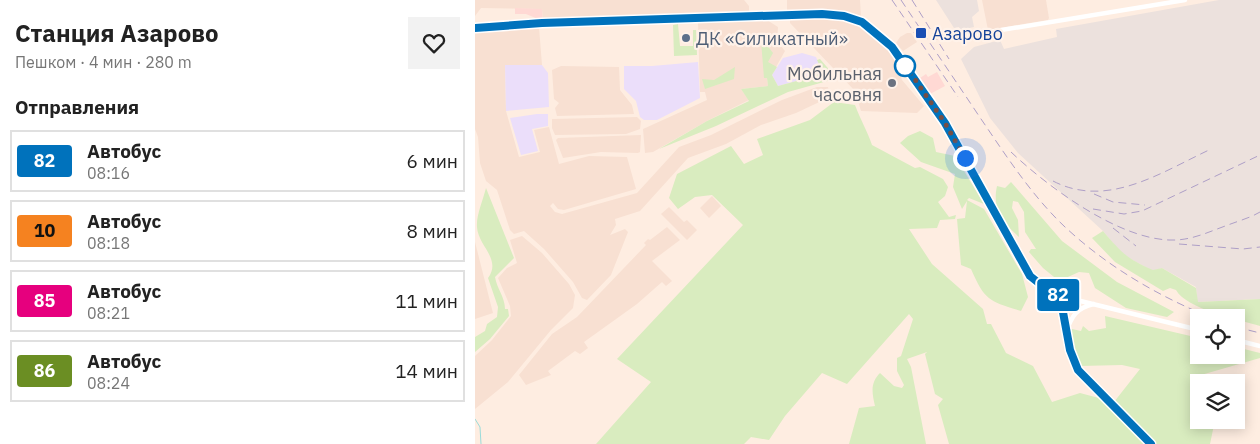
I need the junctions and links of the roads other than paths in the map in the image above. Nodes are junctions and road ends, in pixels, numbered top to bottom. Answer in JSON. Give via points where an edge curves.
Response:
{"nodes":[{"id":1,"x":1185,"y":0,"type":"edge"},
{"id":2,"x":475,"y":28,"type":"edge"},
{"id":3,"x":959,"y":38,"type":"dead end"},
{"id":4,"x":1060,"y":296,"type":"junction"},
{"id":5,"x":1095,"y":304,"type":"junction"},
{"id":6,"x":1190,"y":328,"type":"edge"},
{"id":7,"x":1066,"y":333,"type":"junction"},
{"id":8,"x":1245,"y":342,"type":"edge"},
{"id":9,"x":1260,"y":346,"type":"edge"},
{"id":10,"x":1151,"y":444,"type":"edge"}],
"edges":[{"from":1,"to":3,"type":"street"},
{"from":2,"to":4,"type":"street","via":[[755,15],[822,14],[853,18],[873,30],[897,54],[957,144],[1022,264],[1038,283]]},
{"from":4,"to":5,"type":"street"},
{"from":4,"to":7,"type":"street"},
{"from":5,"to":6,"type":"street"},
{"from":5,"to":7,"type":"street","via":[[1083,306],[1075,312]]},
{"from":7,"to":10,"type":"street","via":[[1078,370]]},
{"from":8,"to":9,"type":"street"}]}
